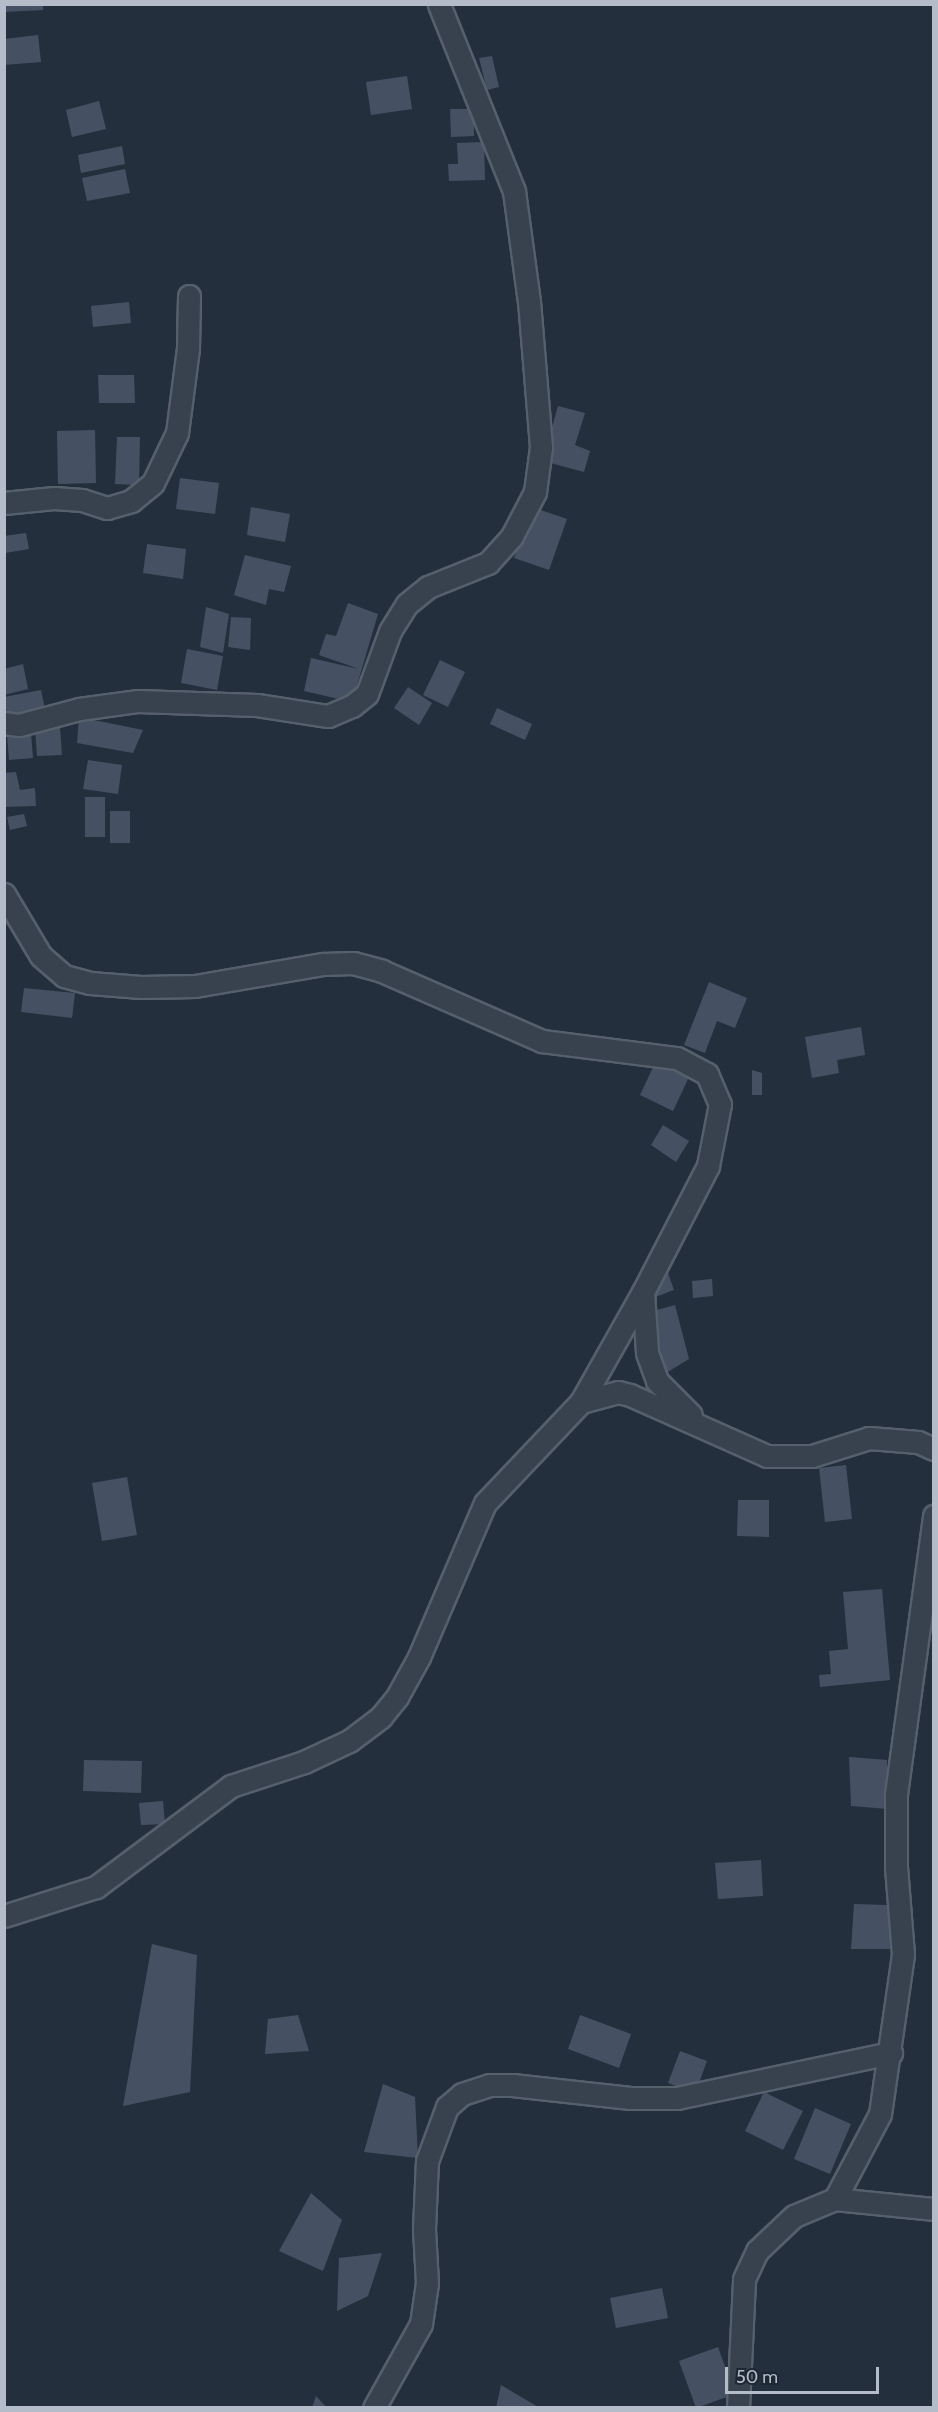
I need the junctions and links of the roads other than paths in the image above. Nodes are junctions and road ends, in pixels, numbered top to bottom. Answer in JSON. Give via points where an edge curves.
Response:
{"nodes":[{"id":1,"x":439,"y":4,"type":"edge"},
{"id":2,"x":189,"y":296,"type":"dead end"},
{"id":3,"x":4,"y":502,"type":"edge"},
{"id":4,"x":4,"y":723,"type":"edge"},
{"id":5,"x":4,"y":894,"type":"edge"},
{"id":6,"x":643,"y":1292,"type":"junction"},
{"id":7,"x":581,"y":1402,"type":"junction"},
{"id":8,"x":707,"y":1429,"type":"junction"},
{"id":9,"x":933,"y":1449,"type":"edge"},
{"id":10,"x":933,"y":1516,"type":"edge"},
{"id":11,"x":4,"y":1916,"type":"edge"},
{"id":12,"x":891,"y":2053,"type":"junction"},
{"id":13,"x":835,"y":2199,"type":"junction"},
{"id":14,"x":933,"y":2209,"type":"edge"},
{"id":15,"x":374,"y":2408,"type":"edge"},
{"id":16,"x":738,"y":2408,"type":"edge"}],
"edges":[{"from":1,"to":4,"type":"street","via":[[514,191],[529,302],[541,447],[535,492],[512,536],[488,563],[428,587],[407,604],[390,631],[367,694],[352,706],[328,716],[256,705],[138,701],[79,709],[19,725]]},
{"from":2,"to":3,"type":"street","via":[[188,357],[177,433],[153,483],[131,501],[107,508],[82,500],[54,498]]},
{"from":5,"to":6,"type":"street","via":[[41,957],[64,976],[90,983],[195,986],[323,964],[353,963],[382,971],[542,1041],[677,1058],[707,1074],[720,1104],[708,1166]]},
{"from":6,"to":7,"type":"street"},
{"from":6,"to":8,"type":"street","via":[[647,1353],[657,1381]]},
{"from":7,"to":8,"type":"street","via":[[618,1392]]},
{"from":7,"to":11,"type":"street","via":[[485,1503],[418,1657],[398,1697],[381,1717],[349,1741],[304,1762],[231,1786],[96,1887]]},
{"from":8,"to":9,"type":"street","via":[[767,1456],[812,1456],[869,1438],[918,1442]]},
{"from":10,"to":12,"type":"street","via":[[896,1794],[896,1867],[903,1954]]},
{"from":12,"to":13,"type":"street","via":[[879,2114]]},
{"from":12,"to":15,"type":"street","via":[[677,2098],[630,2098],[512,2085],[490,2085],[462,2094],[447,2107],[427,2161],[427,2283],[422,2324]]},
{"from":13,"to":14,"type":"street"},
{"from":13,"to":16,"type":"street","via":[[794,2216],[752,2260],[744,2279]]}]}
